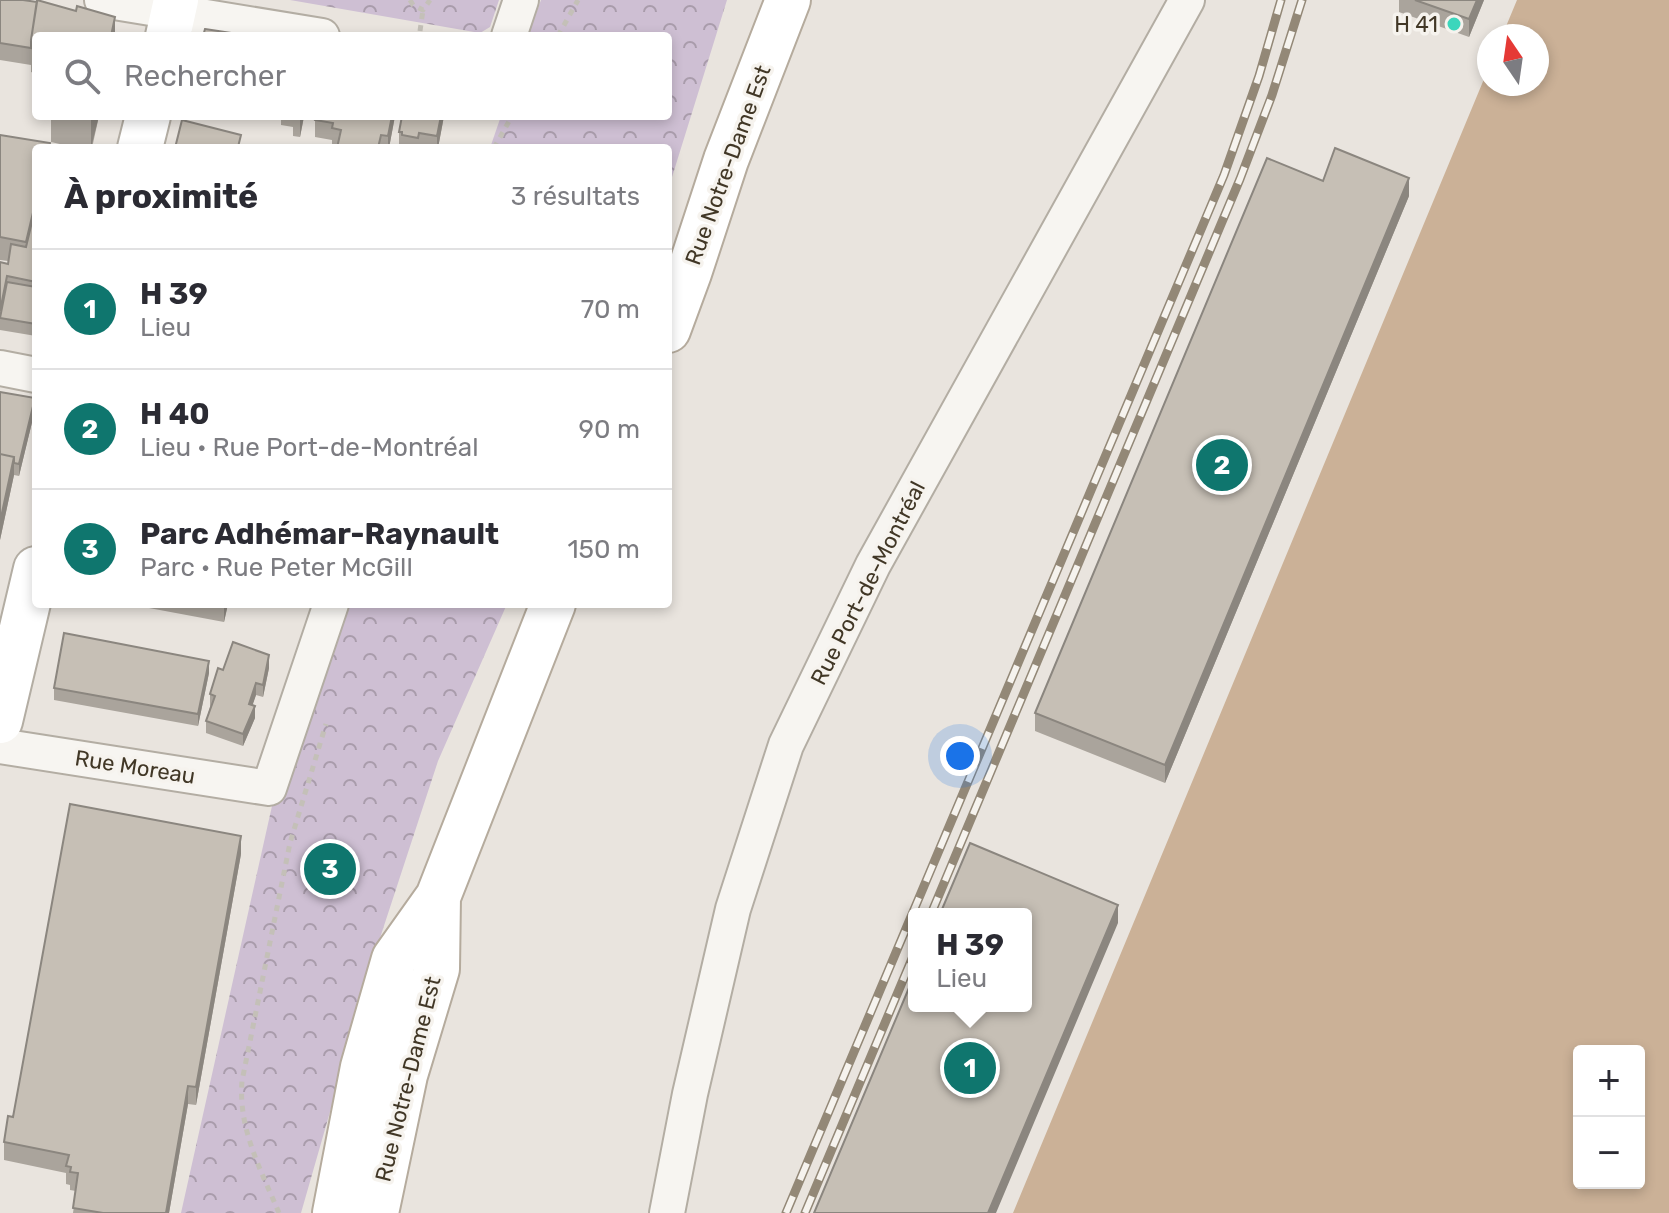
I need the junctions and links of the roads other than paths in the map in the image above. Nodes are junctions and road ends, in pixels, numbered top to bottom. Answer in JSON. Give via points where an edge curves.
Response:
{"nodes":[{"id":1,"x":102,"y":0,"type":"edge"},
{"id":2,"x":521,"y":0,"type":"edge"},
{"id":3,"x":788,"y":0,"type":"edge"},
{"id":4,"x":1187,"y":0,"type":"edge"},
{"id":5,"x":172,"y":16,"type":"edge"},
{"id":6,"x":292,"y":32,"type":"edge"},
{"id":7,"x":510,"y":32,"type":"edge"},
{"id":8,"x":147,"y":120,"type":"edge"},
{"id":9,"x":141,"y":144,"type":"edge"},
{"id":10,"x":672,"y":318,"type":"edge"},
{"id":11,"x":0,"y":368,"type":"edge"},
{"id":12,"x":32,"y":374,"type":"edge"},
{"id":13,"x":32,"y":586,"type":"edge"},
{"id":14,"x":330,"y":608,"type":"edge"},
{"id":15,"x":551,"y":608,"type":"edge"},
{"id":16,"x":0,"y":721,"type":"edge"},
{"id":17,"x":0,"y":746,"type":"edge"},
{"id":18,"x":438,"y":897,"type":"junction"},
{"id":19,"x":335,"y":1213,"type":"edge"},
{"id":20,"x":376,"y":1213,"type":"edge"},
{"id":21,"x":667,"y":1213,"type":"edge"}],
"edges":[{"from":1,"to":5,"type":"street"},
{"from":2,"to":7,"type":"street"},
{"from":3,"to":10,"type":"main road","name":"Rue Notre-Dame Est"},
{"from":4,"to":21,"type":"street","name":"Rue Port-de-Montréal","via":[[873,565],[786,745],[733,909]]},
{"from":5,"to":6,"type":"street"},
{"from":8,"to":9,"type":"main road"},
{"from":11,"to":12,"type":"street"},
{"from":13,"to":16,"type":"main road"},
{"from":14,"to":17,"type":"street","name":"Rue Moreau","via":[[269,788]]},
{"from":15,"to":18,"type":"main road","name":"Rue Notre-Dame Est"},
{"from":18,"to":19,"type":"main road","name":"Rue Notre-Dame Est","via":[[394,959],[363,1067]]},
{"from":18,"to":20,"type":"main road","name":"Rue Notre-Dame Est","via":[[437,969],[405,1075]]}]}
